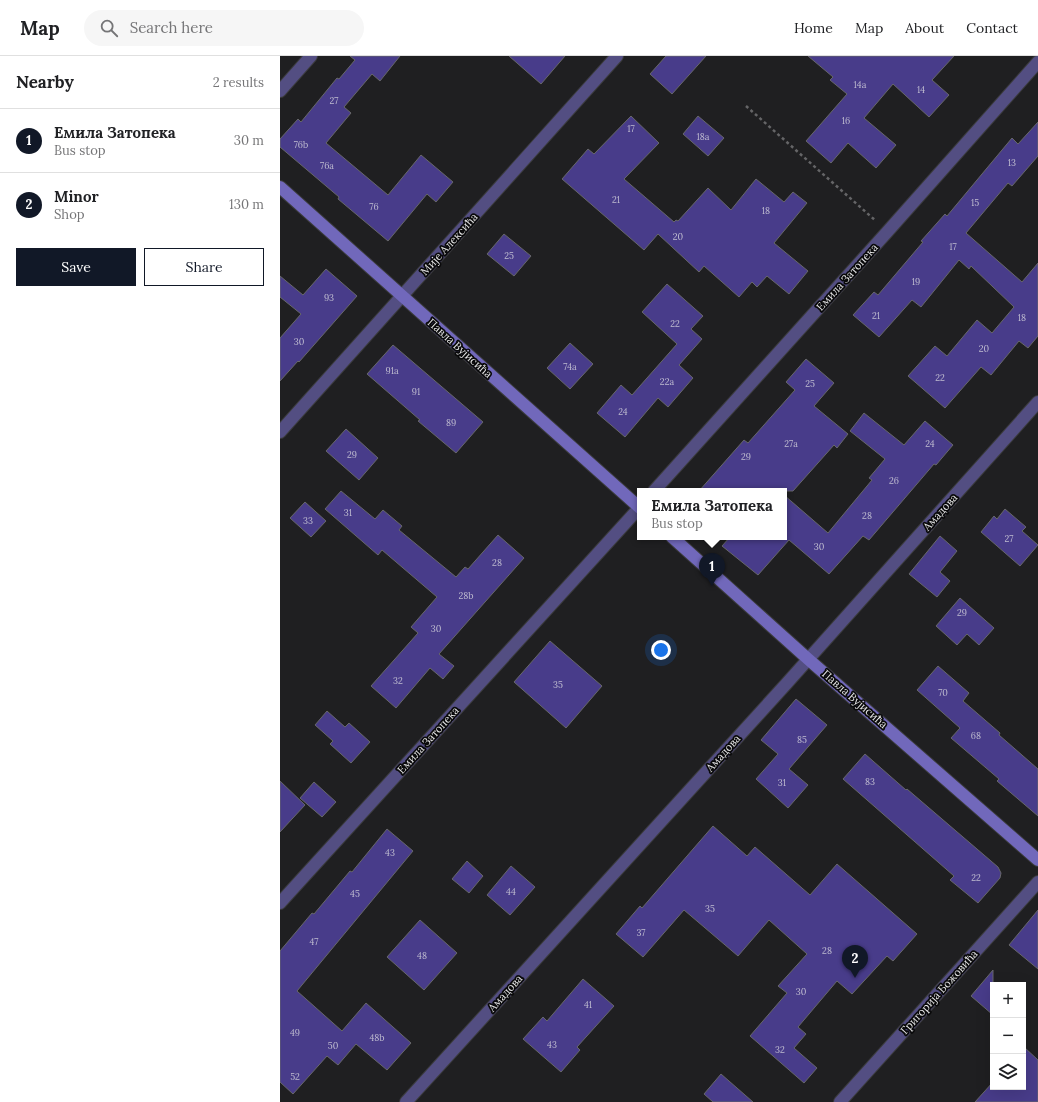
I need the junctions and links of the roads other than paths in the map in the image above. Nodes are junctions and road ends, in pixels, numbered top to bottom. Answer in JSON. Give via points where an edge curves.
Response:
{"nodes":[{"id":1,"x":311,"y":56,"type":"edge"},
{"id":2,"x":617,"y":56,"type":"edge"},
{"id":3,"x":1038,"y":62,"type":"edge"},
{"id":4,"x":280,"y":91,"type":"edge"},
{"id":5,"x":280,"y":187,"type":"edge"},
{"id":6,"x":402,"y":296,"type":"junction"},
{"id":7,"x":1038,"y":402,"type":"edge"},
{"id":8,"x":280,"y":432,"type":"edge"},
{"id":9,"x":657,"y":488,"type":"edge"},
{"id":10,"x":637,"y":504,"type":"edge"},
{"id":11,"x":637,"y":510,"type":"edge"},
{"id":12,"x":675,"y":540,"type":"edge"},
{"id":13,"x":808,"y":659,"type":"junction"},
{"id":14,"x":1038,"y":860,"type":"edge"},
{"id":15,"x":1038,"y":882,"type":"edge"},
{"id":16,"x":280,"y":903,"type":"edge"},
{"id":17,"x":406,"y":1102,"type":"edge"},
{"id":18,"x":840,"y":1102,"type":"edge"}],
"edges":[{"from":1,"to":4,"type":"street"},
{"from":2,"to":6,"type":"street","name":"Мије Алексића"},
{"from":3,"to":9,"type":"street","name":"Емила Затопека"},
{"from":5,"to":6,"type":"street","name":"Павла Вујисића"},
{"from":6,"to":8,"type":"street","name":"Мије Алексића"},
{"from":6,"to":10,"type":"street","name":"Павла Вујисића"},
{"from":7,"to":13,"type":"street","name":"Амадова"},
{"from":11,"to":16,"type":"street","name":"Емила Затопека"},
{"from":12,"to":13,"type":"street","name":"Павла Вујисића"},
{"from":13,"to":14,"type":"street","name":"Павла Вујисића"},
{"from":13,"to":17,"type":"street","name":"Амадова"},
{"from":15,"to":18,"type":"street","name":"Григорија Божовића"}]}
